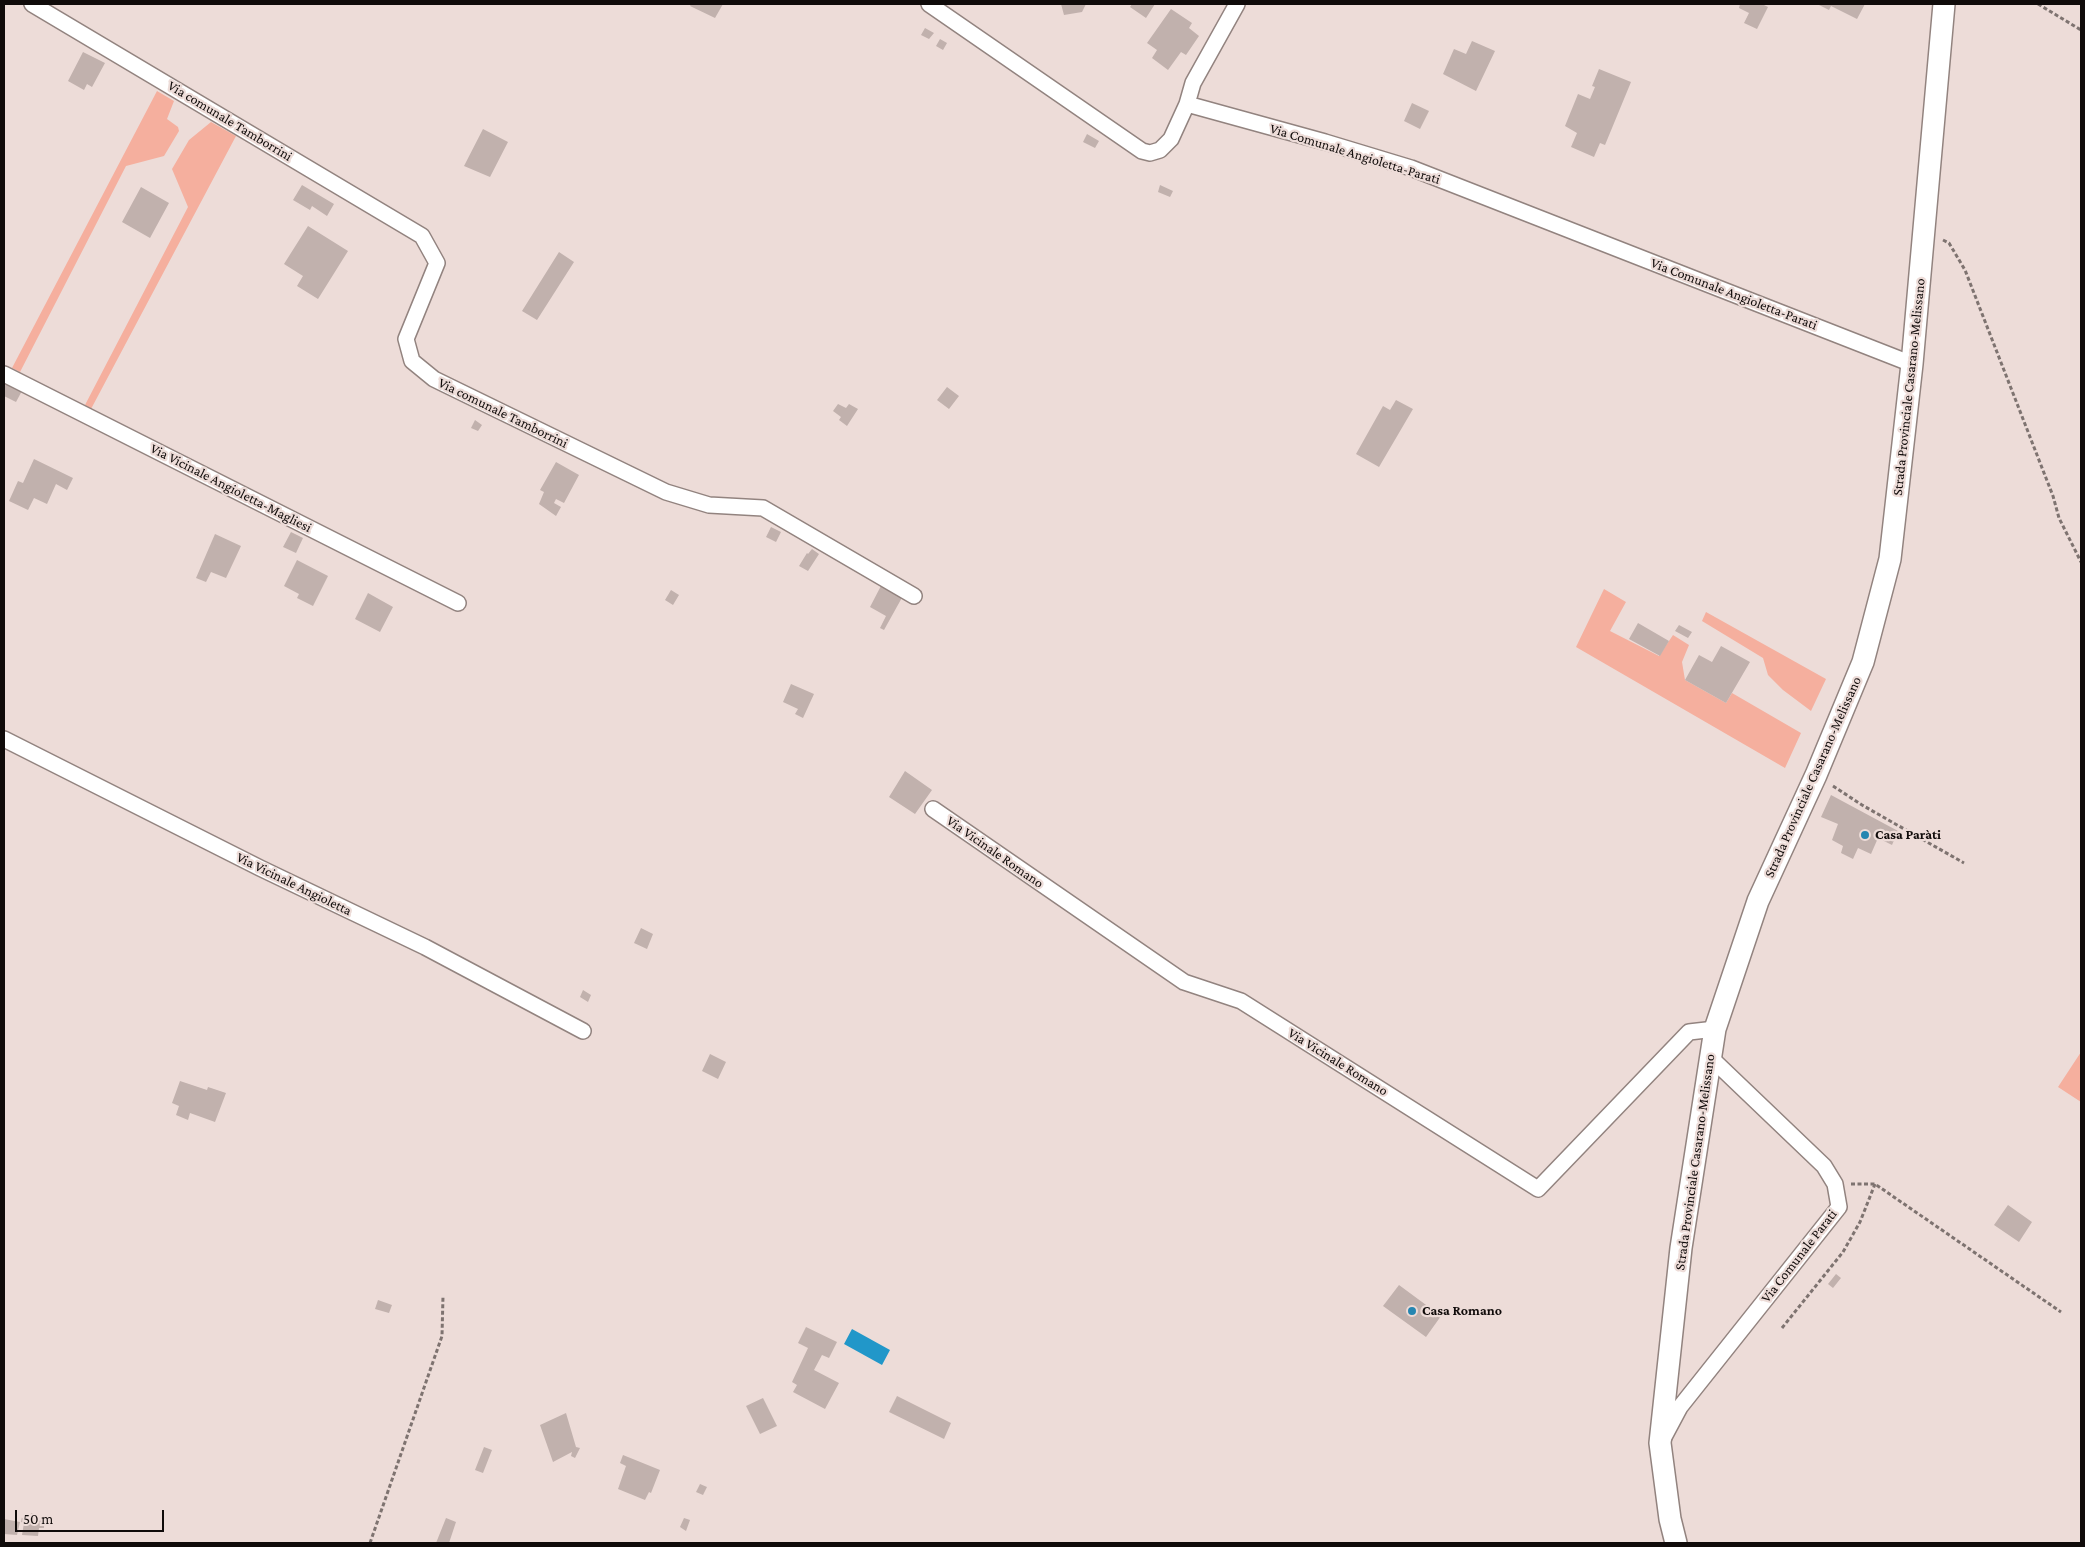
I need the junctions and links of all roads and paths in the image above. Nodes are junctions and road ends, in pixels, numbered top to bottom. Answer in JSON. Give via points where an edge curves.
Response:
{"nodes":[{"id":1,"x":32,"y":4,"type":"edge"},
{"id":2,"x":928,"y":4,"type":"edge"},
{"id":3,"x":1237,"y":4,"type":"edge"},
{"id":4,"x":1944,"y":4,"type":"edge"},
{"id":5,"x":2038,"y":4,"type":"edge"},
{"id":6,"x":2081,"y":30,"type":"edge"},
{"id":7,"x":1187,"y":104,"type":"junction"},
{"id":8,"x":1926,"y":229,"type":"junction"},
{"id":9,"x":1912,"y":364,"type":"junction"},
{"id":10,"x":4,"y":374,"type":"edge"},
{"id":11,"x":2081,"y":562,"type":"edge"},
{"id":12,"x":914,"y":596,"type":"dead end"},
{"id":13,"x":458,"y":602,"type":"dead end"},
{"id":14,"x":4,"y":739,"type":"edge"},
{"id":15,"x":1816,"y":775,"type":"junction"},
{"id":16,"x":933,"y":809,"type":"dead end"},
{"id":17,"x":1964,"y":863,"type":"dead end"},
{"id":18,"x":1715,"y":1029,"type":"junction"},
{"id":19,"x":583,"y":1031,"type":"dead end"},
{"id":20,"x":1710,"y":1057,"type":"junction"},
{"id":21,"x":1835,"y":1184,"type":"junction"},
{"id":22,"x":1875,"y":1184,"type":"junction"},
{"id":23,"x":443,"y":1296,"type":"dead end"},
{"id":24,"x":2061,"y":1312,"type":"dead end"},
{"id":25,"x":1782,"y":1328,"type":"dead end"},
{"id":26,"x":1660,"y":1443,"type":"junction"},
{"id":27,"x":370,"y":1543,"type":"edge"},
{"id":28,"x":1676,"y":1543,"type":"edge"}],
"edges":[{"from":1,"to":12,"type":"street","name":"Via comunale Tamborrini","via":[[422,236],[437,263],[406,339],[412,361],[434,379],[666,492],[709,505],[764,508]]},
{"from":2,"to":7,"type":"street","via":[[1142,150],[1150,153],[1160,150],[1171,139]]},
{"from":3,"to":7,"type":"street","via":[[1192,83]]},
{"from":4,"to":8,"type":"main road","name":"Strada Provinciale Casarano-Melissano"},
{"from":5,"to":6,"type":"path"},
{"from":7,"to":9,"type":"street","name":"Via Comunale Angioletta-Parati","via":[[1411,168]]},
{"from":8,"to":9,"type":"main road","name":"Strada Provinciale Casarano-Melissano"},
{"from":8,"to":11,"type":"path","via":[[1949,243],[1965,270],[2059,518]]},
{"from":9,"to":15,"type":"main road","name":"Strada Provinciale Casarano-Melissano","via":[[1890,559],[1863,662]]},
{"from":10,"to":13,"type":"street","name":"Via Vicinale Angioletta-Magliesi"},
{"from":14,"to":19,"type":"street","name":"Via Vicinale Angioletta","via":[[425,947]]},
{"from":15,"to":17,"type":"path"},
{"from":15,"to":18,"type":"main road","name":"Strada Provinciale Casarano-Melissano","via":[[1758,901]]},
{"from":16,"to":18,"type":"street","name":"Via Vicinale Romano","via":[[1184,982],[1241,1001],[1538,1189],[1690,1032]]},
{"from":18,"to":20,"type":"main road","name":"Strada Provinciale Casarano-Melissano"},
{"from":20,"to":21,"type":"street","name":"Via Comunale Parati","via":[[1824,1166]]},
{"from":20,"to":26,"type":"main road","name":"Strada Provinciale Casarano-Melissano","via":[[1681,1248]]},
{"from":21,"to":22,"type":"path"},
{"from":21,"to":26,"type":"street","name":"Via Comunale Parati","via":[[1839,1207],[1680,1407]]},
{"from":22,"to":24,"type":"path"},
{"from":22,"to":25,"type":"path","via":[[1860,1222],[1843,1252]]},
{"from":23,"to":27,"type":"path","via":[[442,1336]]},
{"from":26,"to":28,"type":"main road","name":"Strada Provinciale Casarano-Melissano"}]}
